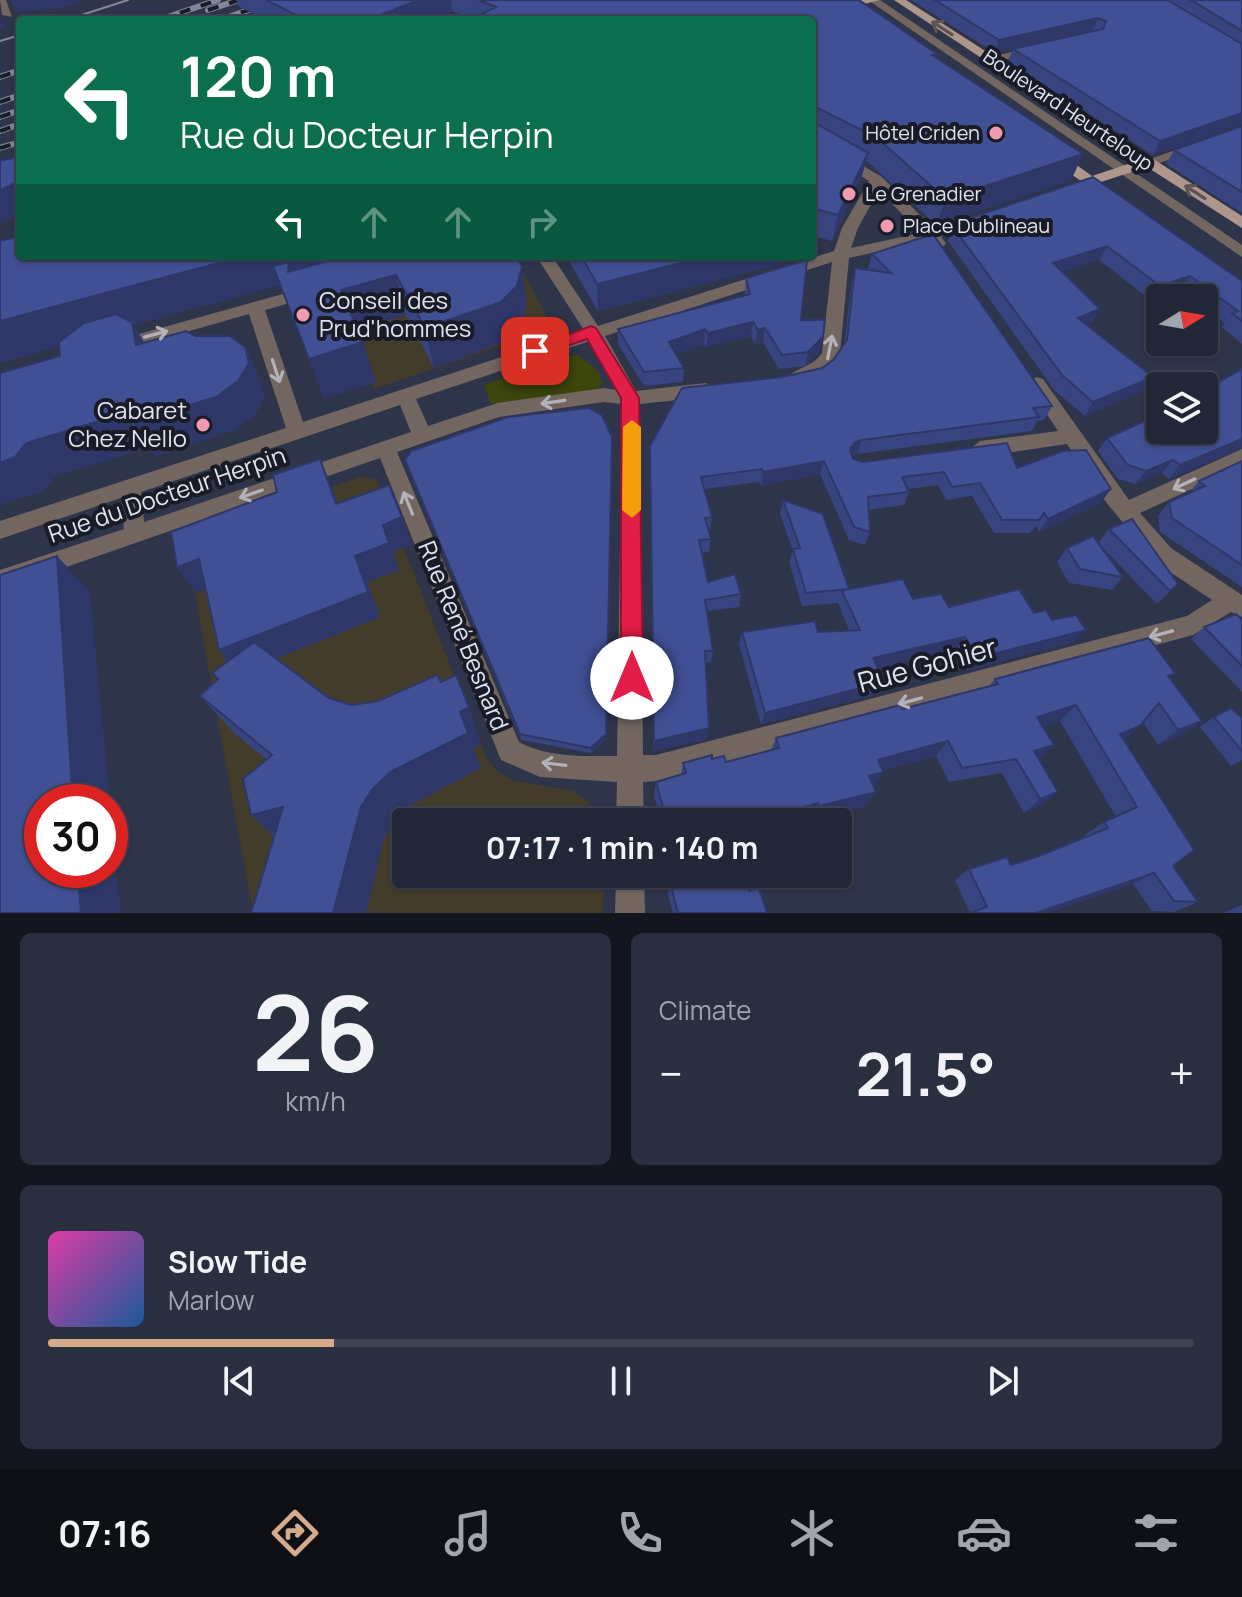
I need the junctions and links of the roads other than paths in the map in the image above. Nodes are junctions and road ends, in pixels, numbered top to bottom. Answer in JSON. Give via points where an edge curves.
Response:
{"nodes":[{"id":1,"x":1,"y":0,"type":"edge"},
{"id":2,"x":874,"y":0,"type":"edge"},
{"id":3,"x":899,"y":0,"type":"edge"},
{"id":4,"x":841,"y":3,"type":"edge"},
{"id":5,"x":857,"y":14,"type":"edge"},
{"id":6,"x":8,"y":15,"type":"dead end"},
{"id":7,"x":1052,"y":46,"type":"edge"},
{"id":8,"x":990,"y":59,"type":"junction"},
{"id":9,"x":1242,"y":130,"type":"edge"},
{"id":10,"x":816,"y":142,"type":"edge"},
{"id":11,"x":1045,"y":148,"type":"edge"},
{"id":12,"x":1149,"y":162,"type":"junction"},
{"id":13,"x":1121,"y":170,"type":"junction"},
{"id":14,"x":877,"y":180,"type":"junction"},
{"id":15,"x":1091,"y":181,"type":"junction"},
{"id":16,"x":1072,"y":188,"type":"edge"},
{"id":17,"x":1116,"y":199,"type":"edge"},
{"id":18,"x":997,"y":213,"type":"edge"},
{"id":19,"x":1242,"y":223,"type":"edge"},
{"id":20,"x":932,"y":235,"type":"junction"},
{"id":21,"x":1242,"y":252,"type":"edge"},
{"id":22,"x":841,"y":255,"type":"junction"},
{"id":23,"x":948,"y":257,"type":"edge"},
{"id":24,"x":546,"y":260,"type":"edge"},
{"id":25,"x":331,"y":285,"type":"edge"},
{"id":26,"x":256,"y":308,"type":"junction"},
{"id":27,"x":591,"y":332,"type":"junction"},
{"id":28,"x":102,"y":350,"type":"edge"},
{"id":29,"x":1027,"y":372,"type":"edge"},
{"id":30,"x":779,"y":381,"type":"edge"},
{"id":31,"x":719,"y":388,"type":"edge"},
{"id":32,"x":406,"y":397,"type":"junction"},
{"id":33,"x":630,"y":398,"type":"junction"},
{"id":34,"x":297,"y":433,"type":"junction"},
{"id":35,"x":423,"y":436,"type":"junction"},
{"id":36,"x":1071,"y":436,"type":"junction"},
{"id":37,"x":386,"y":449,"type":"junction"},
{"id":38,"x":967,"y":450,"type":"edge"},
{"id":39,"x":1242,"y":457,"type":"edge"},
{"id":40,"x":130,"y":487,"type":"junction"},
{"id":41,"x":1125,"y":511,"type":"junction"},
{"id":42,"x":0,"y":530,"type":"edge"},
{"id":43,"x":135,"y":533,"type":"junction"},
{"id":44,"x":0,"y":580,"type":"edge"},
{"id":45,"x":1236,"y":604,"type":"edge"},
{"id":46,"x":632,"y":768,"type":"junction"},
{"id":47,"x":631,"y":808,"type":"edge"},
{"id":48,"x":630,"y":888,"type":"edge"},
{"id":49,"x":630,"y":913,"type":"edge"}],
"edges":[{"from":1,"to":6,"type":"street"},
{"from":2,"to":4,"type":"main road"},
{"from":2,"to":13,"type":"street","name":"Boulevard Heurteloup"},
{"from":8,"to":3,"type":"main road","name":"Boulevard Heurteloup","one_way":true},
{"from":4,"to":5,"type":"main road"},
{"from":7,"to":8,"type":"street"},
{"from":8,"to":12,"type":"main road","name":"Boulevard Heurteloup"},
{"from":9,"to":12,"type":"street"},
{"from":10,"to":14,"type":"street"},
{"from":11,"to":15,"type":"main road","name":"Boulevard Heurteloup"},
{"from":12,"to":13,"type":"main road"},
{"from":19,"to":12,"type":"main road","name":"Boulevard Heurteloup","one_way":true},
{"from":13,"to":15,"type":"main road"},
{"from":13,"to":21,"type":"street","name":"Boulevard Heurteloup"},
{"from":14,"to":20,"type":"street"},
{"from":14,"to":22,"type":"street"},
{"from":15,"to":16,"type":"street"},
{"from":15,"to":17,"type":"main road","name":"Boulevard Heurteloup"},
{"from":18,"to":20,"type":"street","name":"Rue du Docteur Herpin"},
{"from":20,"to":22,"type":"street","name":"Rue du Docteur Herpin"},
{"from":20,"to":23,"type":"street"},
{"from":22,"to":27,"type":"street","name":"Rue du Docteur Herpin"},
{"from":30,"to":22,"type":"street","one_way":true,"via":[[811,374],[827,361]]},
{"from":24,"to":27,"type":"street"},
{"from":25,"to":26,"type":"street"},
{"from":28,"to":26,"type":"street","one_way":true},
{"from":26,"to":34,"type":"street","one_way":true},
{"from":27,"to":32,"type":"street","name":"Rue du Docteur Herpin"},
{"from":27,"to":33,"type":"street"},
{"from":29,"to":36,"type":"street"},
{"from":31,"to":33,"type":"street","name":"Rue du Docteur Herpin"},
{"from":32,"to":34,"type":"street","name":"Rue du Docteur Herpin"},
{"from":32,"to":35,"type":"street"},
{"from":33,"to":35,"type":"street","name":"Rue du Docteur Herpin","one_way":true,"via":[[604,395],[498,410]]},
{"from":33,"to":46,"type":"street"},
{"from":34,"to":40,"type":"street","name":"Rue du Docteur Herpin"},
{"from":35,"to":37,"type":"street","name":"Rue du Docteur Herpin"},
{"from":36,"to":38,"type":"street"},
{"from":36,"to":41,"type":"street"},
{"from":37,"to":43,"type":"street","name":"Rue du Docteur Herpin","one_way":true},
{"from":46,"to":37,"type":"street","name":"Rue René Besnard","one_way":true,"via":[[606,771],[521,760],[510,751]]},
{"from":39,"to":41,"type":"street","one_way":true},
{"from":40,"to":42,"type":"street","name":"Rue du Docteur Herpin"},
{"from":40,"to":43,"type":"street"},
{"from":41,"to":45,"type":"street","via":[[1163,555]]},
{"from":43,"to":44,"type":"street","name":"Rue du Docteur Herpin"},
{"from":45,"to":46,"type":"street","name":"Rue Gohier","one_way":true,"via":[[1193,625],[656,768]]},
{"from":46,"to":47,"type":"street"},
{"from":48,"to":49,"type":"street"}]}
